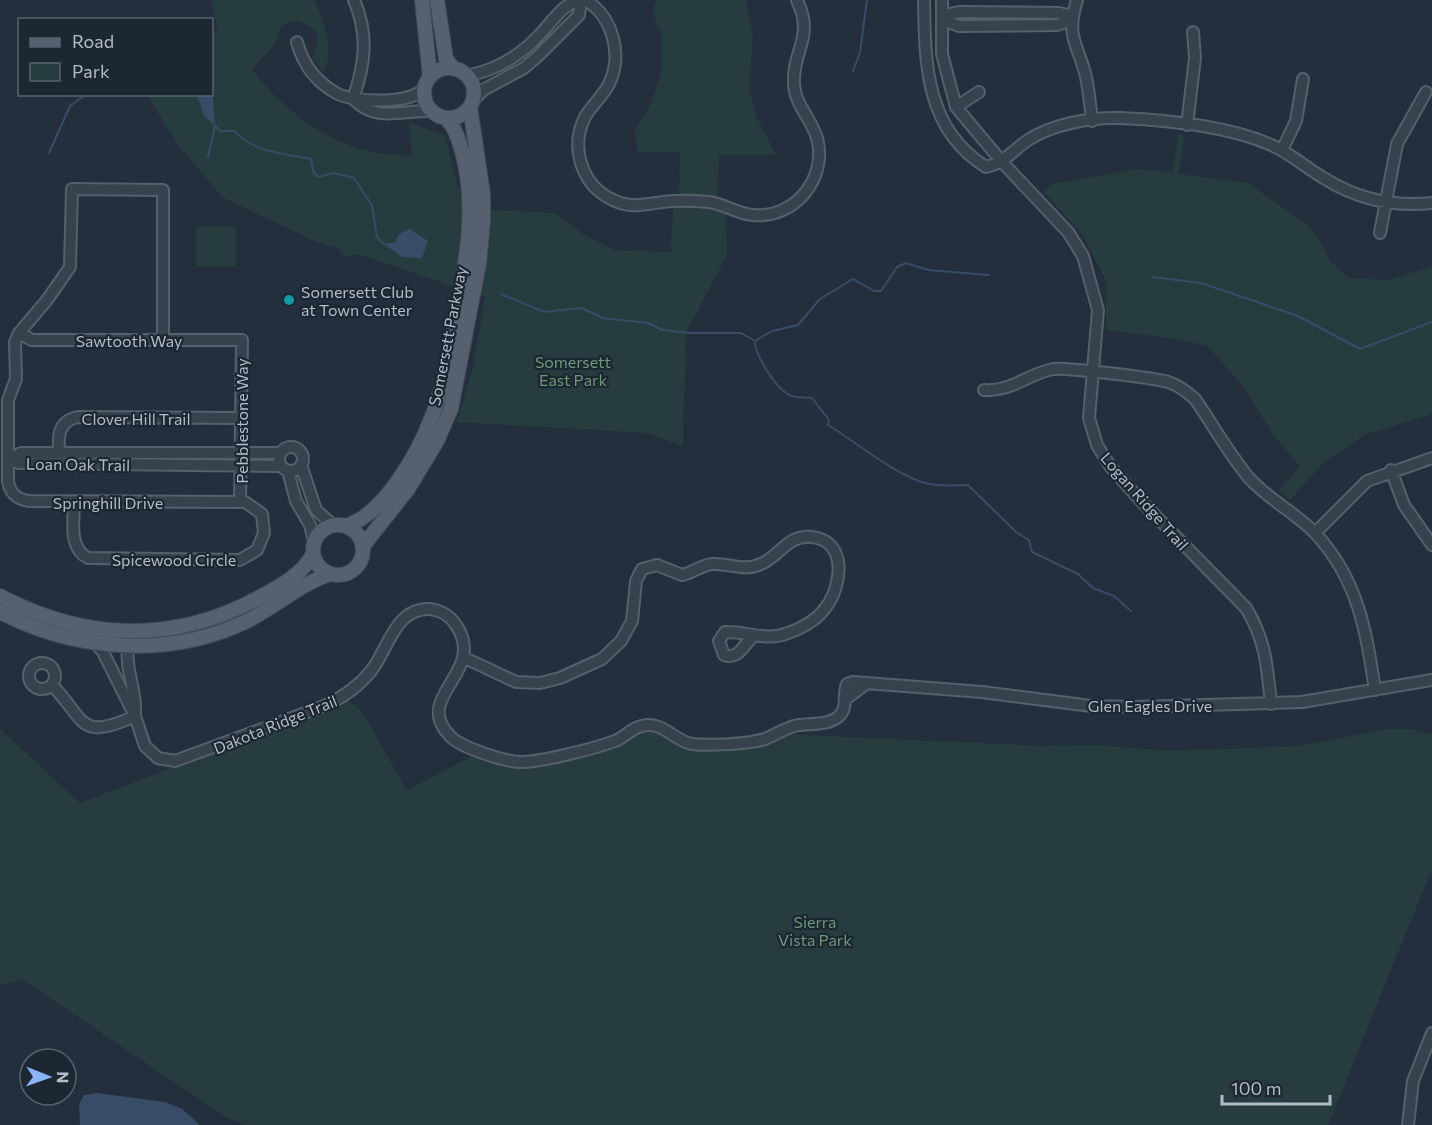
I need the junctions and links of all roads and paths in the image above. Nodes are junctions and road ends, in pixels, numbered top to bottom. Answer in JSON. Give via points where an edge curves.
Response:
{"nodes":[{"id":1,"x":354,"y":0,"type":"edge"},
{"id":2,"x":422,"y":0,"type":"edge"},
{"id":3,"x":437,"y":0,"type":"edge"},
{"id":4,"x":581,"y":0,"type":"edge"},
{"id":5,"x":797,"y":0,"type":"edge"},
{"id":6,"x":924,"y":0,"type":"edge"},
{"id":7,"x":942,"y":0,"type":"edge"},
{"id":8,"x":1077,"y":0,"type":"edge"},
{"id":9,"x":942,"y":20,"type":"junction"},
{"id":10,"x":1071,"y":20,"type":"junction"},
{"id":11,"x":1193,"y":32,"type":"dead end"},
{"id":12,"x":297,"y":42,"type":"dead end"},
{"id":13,"x":454,"y":69,"type":"junction"},
{"id":14,"x":466,"y":76,"type":"junction"},
{"id":15,"x":1303,"y":79,"type":"dead end"},
{"id":16,"x":428,"y":82,"type":"junction"},
{"id":17,"x":979,"y":92,"type":"dead end"},
{"id":18,"x":1426,"y":92,"type":"dead end"},
{"id":19,"x":353,"y":99,"type":"junction"},
{"id":20,"x":471,"y":104,"type":"junction"},
{"id":21,"x":956,"y":107,"type":"junction"},
{"id":22,"x":432,"y":111,"type":"junction"},
{"id":23,"x":446,"y":118,"type":"junction"},
{"id":24,"x":1092,"y":121,"type":"junction"},
{"id":25,"x":1187,"y":125,"type":"junction"},
{"id":26,"x":1282,"y":150,"type":"junction"},
{"id":27,"x":1002,"y":162,"type":"junction"},
{"id":28,"x":1384,"y":203,"type":"junction"},
{"id":29,"x":1432,"y":203,"type":"edge"},
{"id":30,"x":1380,"y":233,"type":"dead end"},
{"id":31,"x":19,"y":333,"type":"junction"},
{"id":32,"x":163,"y":339,"type":"junction"},
{"id":33,"x":242,"y":340,"type":"joint"},
{"id":34,"x":1094,"y":373,"type":"junction"},
{"id":35,"x":984,"y":390,"type":"dead end"},
{"id":36,"x":240,"y":418,"type":"junction"},
{"id":37,"x":58,"y":453,"type":"junction"},
{"id":38,"x":280,"y":453,"type":"junction"},
{"id":39,"x":241,"y":454,"type":"junction"},
{"id":40,"x":1432,"y":458,"type":"edge"},
{"id":41,"x":8,"y":460,"type":"junction"},
{"id":42,"x":302,"y":465,"type":"junction"},
{"id":43,"x":240,"y":466,"type":"junction"},
{"id":44,"x":284,"y":469,"type":"junction"},
{"id":45,"x":1391,"y":470,"type":"junction"},
{"id":46,"x":74,"y":502,"type":"junction"},
{"id":47,"x":240,"y":502,"type":"junction"},
{"id":48,"x":339,"y":525,"type":"junction"},
{"id":49,"x":1315,"y":533,"type":"junction"},
{"id":50,"x":1432,"y":545,"type":"edge"},
{"id":51,"x":363,"y":546,"type":"junction"},
{"id":52,"x":314,"y":548,"type":"junction"},
{"id":53,"x":330,"y":574,"type":"junction"},
{"id":54,"x":0,"y":596,"type":"edge"},
{"id":55,"x":0,"y":612,"type":"edge"},
{"id":56,"x":754,"y":636,"type":"dead end"},
{"id":57,"x":96,"y":644,"type":"junction"},
{"id":58,"x":128,"y":645,"type":"junction"},
{"id":59,"x":465,"y":658,"type":"junction"},
{"id":60,"x":1432,"y":680,"type":"edge"},
{"id":61,"x":52,"y":685,"type":"dead end"},
{"id":62,"x":1375,"y":690,"type":"junction"},
{"id":63,"x":1271,"y":704,"type":"junction"},
{"id":64,"x":135,"y":716,"type":"junction"},
{"id":65,"x":1432,"y":1033,"type":"edge"},
{"id":66,"x":1408,"y":1125,"type":"edge"}],
"edges":[{"from":1,"to":19,"type":"street","via":[[364,27],[365,52]]},
{"from":2,"to":16,"type":"main road"},
{"from":3,"to":13,"type":"main road","via":[[446,59]]},
{"from":4,"to":5,"type":"street","via":[[596,8],[608,26],[616,58],[608,86],[580,130],[582,167],[598,191],[616,202],[637,206],[709,202],[747,215],[767,215],[794,204],[812,184],[818,164],[814,130],[795,92],[795,66],[805,31]]},
{"from":4,"to":14,"type":"street","via":[[567,4],[540,34],[504,64]]},
{"from":4,"to":20,"type":"street","via":[[579,15],[539,54],[524,68],[483,90]]},
{"from":6,"to":27,"type":"street","via":[[925,62],[935,104],[960,142],[979,162],[986,167]]},
{"from":7,"to":9,"type":"street","name":"Logan Ridge Trail"},
{"from":8,"to":10,"type":"street"},
{"from":9,"to":10,"type":"street","via":[[960,26],[1057,25]]},
{"from":9,"to":21,"type":"street","name":"Logan Ridge Trail","via":[[942,54]]},
{"from":10,"to":24,"type":"street","via":[[1071,35],[1085,73]]},
{"from":11,"to":25,"type":"street","via":[[1195,58]]},
{"from":12,"to":19,"type":"street","via":[[302,62],[310,71],[335,93]]},
{"from":13,"to":14,"type":"main road"},
{"from":13,"to":16,"type":"main road","via":[[441,70]]},
{"from":14,"to":20,"type":"main road","via":[[473,87]]},
{"from":15,"to":26,"type":"street","via":[[1296,121]]},
{"from":16,"to":19,"type":"street","via":[[417,95],[402,99]]},
{"from":16,"to":22,"type":"main road","via":[[425,100]]},
{"from":17,"to":21,"type":"street"},
{"from":18,"to":28,"type":"street","via":[[1397,144]]},
{"from":19,"to":22,"type":"street","via":[[365,111],[379,114]]},
{"from":20,"to":23,"type":"main road","via":[[460,116]]},
{"from":20,"to":51,"type":"main road","name":"Somersett Parkway","via":[[483,221],[479,264],[451,409],[408,489]]},
{"from":21,"to":27,"type":"street","name":"Logan Ridge Trail"},
{"from":22,"to":23,"type":"main road"},
{"from":23,"to":48,"type":"main road","name":"Somersett Parkway","via":[[458,136],[466,166],[470,223],[441,391],[404,471],[367,516],[358,523]]},
{"from":24,"to":25,"type":"street","via":[[1118,118]]},
{"from":24,"to":27,"type":"street","via":[[1044,131]]},
{"from":25,"to":26,"type":"street","via":[[1245,135]]},
{"from":26,"to":28,"type":"street","via":[[1325,180]]},
{"from":27,"to":34,"type":"street","name":"Logan Ridge Trail","via":[[1068,232],[1083,256],[1098,310]]},
{"from":28,"to":29,"type":"street"},
{"from":28,"to":30,"type":"street"},
{"from":31,"to":32,"type":"street","name":"Sawtooth Way","via":[[32,340]]},
{"from":31,"to":32,"type":"street","via":[[70,267],[72,189],[163,190]]},
{"from":31,"to":41,"type":"street","via":[[15,342],[16,379],[8,399]]},
{"from":32,"to":33,"type":"street","name":"Sawtooth Way"},
{"from":33,"to":36,"type":"street","name":"Pebblestone Way"},
{"from":34,"to":35,"type":"street","via":[[1055,369],[1010,388]]},
{"from":34,"to":49,"type":"street","via":[[1166,381],[1185,390],[1249,477]]},
{"from":34,"to":63,"type":"street","name":"Logan Ridge Trail","via":[[1089,418],[1097,446],[1142,502],[1246,608],[1266,652]]},
{"from":36,"to":37,"type":"street","name":"Clover Hill Trail","via":[[78,417],[61,428]]},
{"from":36,"to":39,"type":"street","name":"Pebblestone Way"},
{"from":37,"to":39,"type":"street","name":"Loan Oak Trail"},
{"from":37,"to":41,"type":"street","name":"Loan Oak Trail","via":[[21,453]]},
{"from":38,"to":39,"type":"street","name":"Loan Oak Trail"},
{"from":38,"to":42,"type":"street","via":[[289,447],[297,449],[303,458]]},
{"from":38,"to":44,"type":"street"},
{"from":39,"to":43,"type":"street","name":"Pebblestone Way"},
{"from":40,"to":45,"type":"street"},
{"from":41,"to":43,"type":"street","name":"Loan Oak Trail"},
{"from":41,"to":46,"type":"street","name":"Springhill Drive","via":[[9,486],[16,498]]},
{"from":42,"to":44,"type":"street","via":[[297,470]]},
{"from":42,"to":48,"type":"street","via":[[316,510]]},
{"from":43,"to":44,"type":"street","name":"Loan Oak Trail"},
{"from":43,"to":47,"type":"street","name":"Pebblestone Way"},
{"from":44,"to":52,"type":"street","via":[[310,525]]},
{"from":45,"to":49,"type":"street","via":[[1358,488]]},
{"from":45,"to":50,"type":"street","via":[[1404,505]]},
{"from":46,"to":47,"type":"street","name":"Springhill Drive"},
{"from":46,"to":47,"type":"street","name":"Spicewood Circle","via":[[74,542],[81,555],[207,560],[240,560],[257,550],[264,533],[262,514],[252,504]]},
{"from":48,"to":51,"type":"main road","via":[[357,533]]},
{"from":48,"to":52,"type":"main road","via":[[321,531]]},
{"from":49,"to":62,"type":"street","via":[[1348,580],[1361,610]]},
{"from":51,"to":53,"type":"main road","via":[[355,569],[347,574]]},
{"from":52,"to":53,"type":"main road","via":[[319,567]]},
{"from":52,"to":54,"type":"main road","via":[[299,572],[253,601],[222,616],[178,627],[91,628],[45,617]]},
{"from":53,"to":58,"type":"main road","via":[[223,631],[190,640]]},
{"from":55,"to":57,"type":"main road","via":[[40,630]]},
{"from":56,"to":59,"type":"street","via":[[785,635],[825,608],[836,589],[839,567],[835,552],[823,541],[810,536],[796,538],[771,559],[746,568],[711,564],[682,575],[657,565],[646,567],[637,576],[635,611],[621,641],[602,659],[552,681],[516,682]]},
{"from":57,"to":58,"type":"main road"},
{"from":57,"to":64,"type":"street","name":"Dakota Ridge Trail"},
{"from":58,"to":64,"type":"street","name":"Dakota Ridge Trail","via":[[126,664],[134,688]]},
{"from":59,"to":63,"type":"street","name":"Glen Eagles Drive","via":[[441,698],[444,727],[462,745],[518,762],[612,742],[645,725],[660,727],[692,744],[759,740],[794,726],[833,720],[842,713],[847,684],[982,692],[1091,706]]},
{"from":59,"to":64,"type":"street","name":"Dakota Ridge Trail","via":[[464,642],[453,621],[439,611],[421,610],[401,621],[372,670],[342,697],[183,760],[166,761],[151,753]]},
{"from":60,"to":62,"type":"street","name":"Glen Eagles Drive"},
{"from":61,"to":64,"type":"street","via":[[74,715],[90,727],[106,729]]},
{"from":62,"to":63,"type":"street","name":"Glen Eagles Drive"},
{"from":65,"to":66,"type":"street","via":[[1413,1081]]}]}
